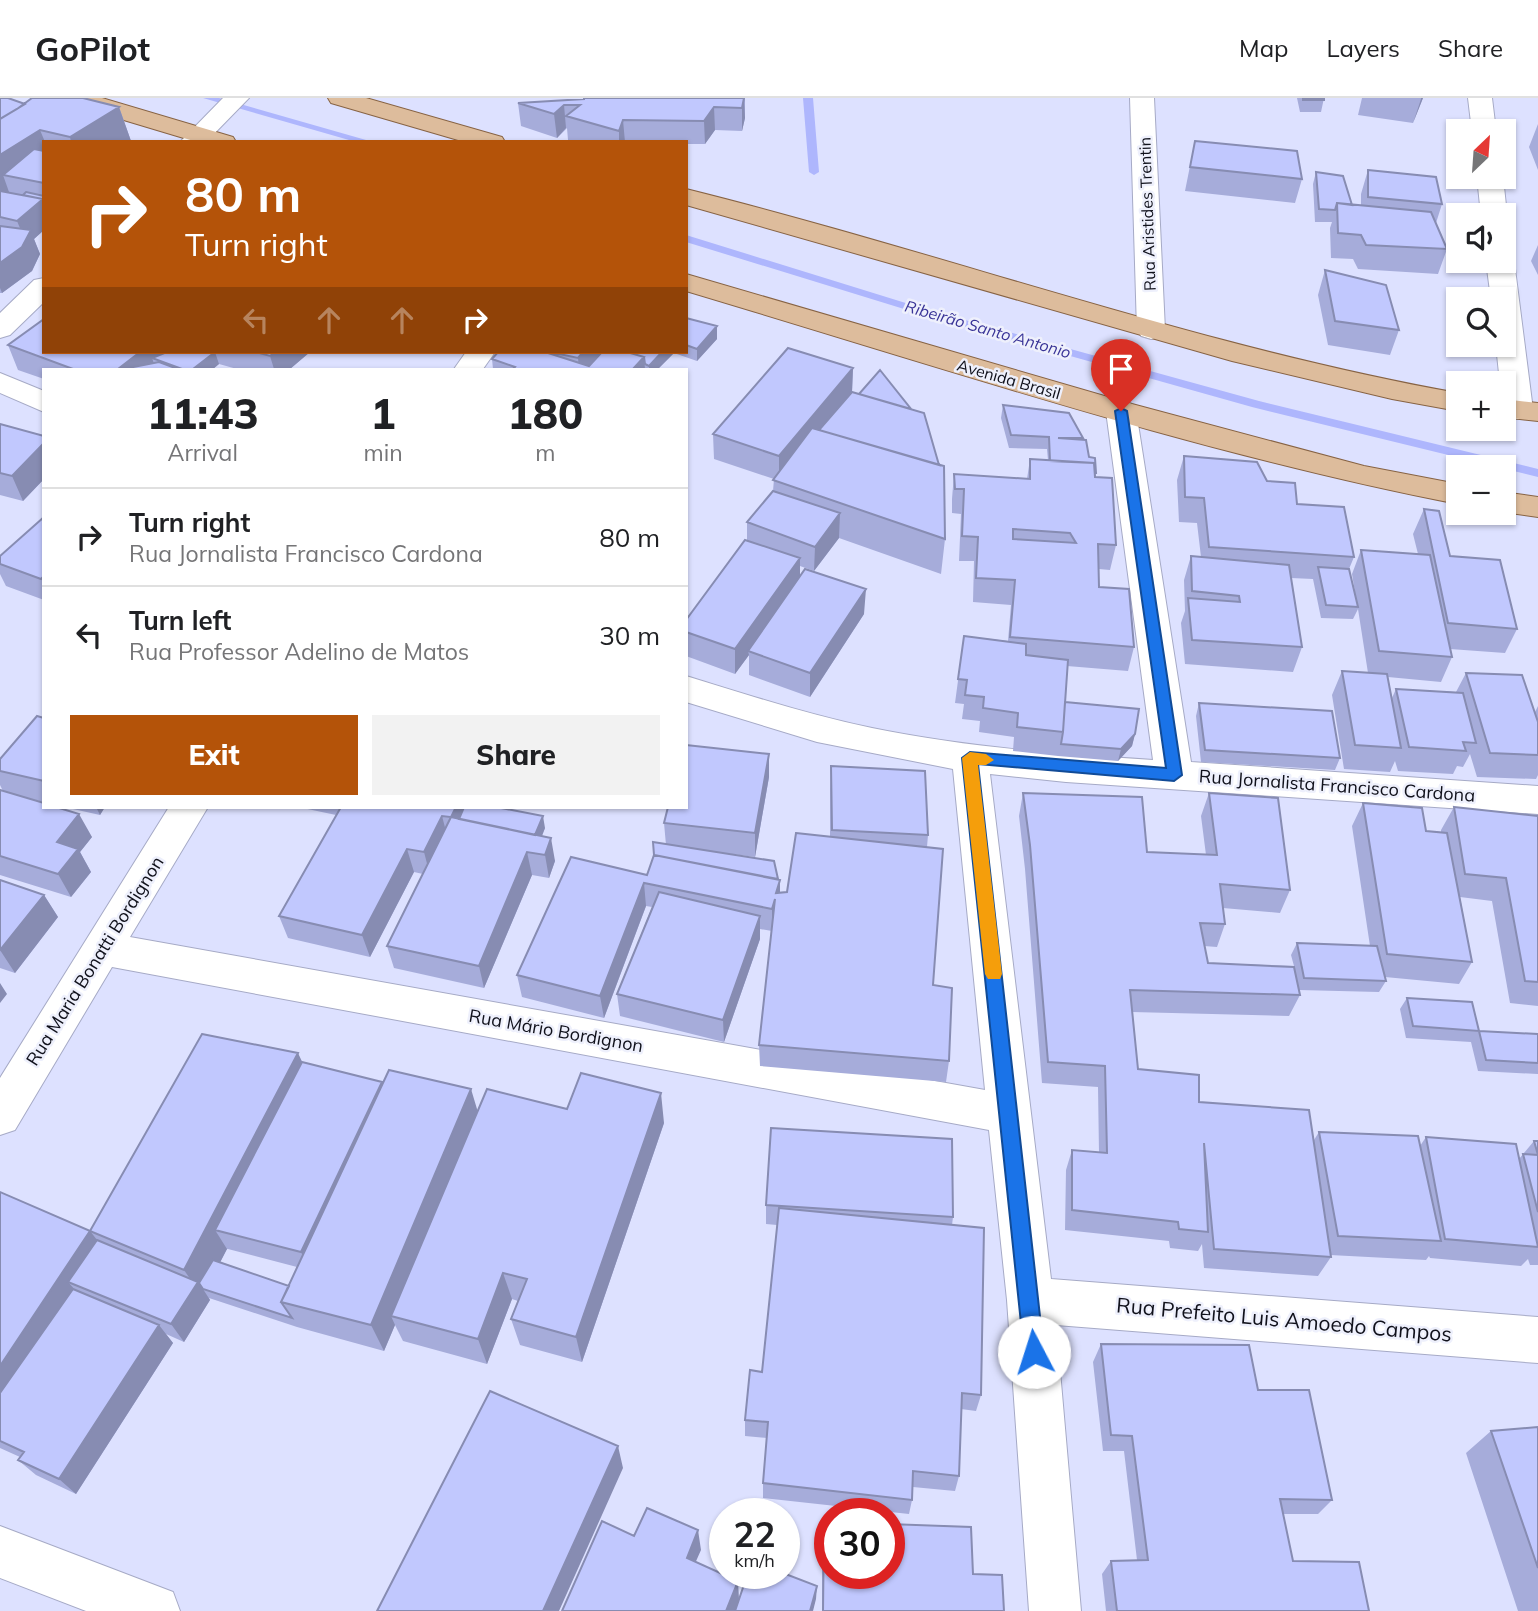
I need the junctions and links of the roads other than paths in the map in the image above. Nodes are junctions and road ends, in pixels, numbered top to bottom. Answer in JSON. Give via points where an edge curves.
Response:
{"nodes":[{"id":1,"x":76,"y":98,"type":"edge"},
{"id":2,"x":237,"y":98,"type":"edge"},
{"id":3,"x":340,"y":98,"type":"edge"},
{"id":4,"x":1142,"y":98,"type":"edge"},
{"id":5,"x":1480,"y":98,"type":"edge"},
{"id":6,"x":1483,"y":119,"type":"edge"},
{"id":7,"x":207,"y":135,"type":"edge"},
{"id":8,"x":486,"y":140,"type":"edge"},
{"id":9,"x":688,"y":198,"type":"edge"},
{"id":10,"x":1502,"y":273,"type":"edge"},
{"id":11,"x":688,"y":283,"type":"edge"},
{"id":12,"x":42,"y":288,"type":"edge"},
{"id":13,"x":0,"y":329,"type":"edge"},
{"id":14,"x":1151,"y":330,"type":"junction"},
{"id":15,"x":479,"y":354,"type":"edge"},
{"id":16,"x":469,"y":368,"type":"edge"},
{"id":17,"x":0,"y":382,"type":"edge"},
{"id":18,"x":1446,"y":400,"type":"edge"},
{"id":19,"x":42,"y":402,"type":"edge"},
{"id":20,"x":1520,"y":410,"type":"edge"},
{"id":21,"x":1121,"y":411,"type":"junction"},
{"id":22,"x":1446,"y":493,"type":"edge"},
{"id":23,"x":1516,"y":504,"type":"edge"},
{"id":24,"x":1538,"y":507,"type":"edge"},
{"id":25,"x":688,"y":690,"type":"edge"},
{"id":26,"x":970,"y":758,"type":"junction"},
{"id":27,"x":1174,"y":775,"type":"junction"},
{"id":28,"x":1538,"y":800,"type":"edge"},
{"id":29,"x":188,"y":809,"type":"edge"},
{"id":30,"x":103,"y":949,"type":"junction"},
{"id":31,"x":1009,"y":1114,"type":"junction"},
{"id":32,"x":0,"y":1115,"type":"edge"},
{"id":33,"x":1030,"y":1300,"type":"junction"},
{"id":34,"x":1538,"y":1340,"type":"edge"},
{"id":35,"x":0,"y":1552,"type":"edge"},
{"id":36,"x":154,"y":1611,"type":"edge"},
{"id":37,"x":1055,"y":1611,"type":"edge"}],
"edges":[{"from":1,"to":7,"type":"main road"},
{"from":2,"to":7,"type":"street"},
{"from":3,"to":8,"type":"main road"},
{"from":4,"to":14,"type":"street","name":"Rua Aristides Trentin"},
{"from":5,"to":6,"type":"street"},
{"from":9,"to":14,"type":"main road"},
{"from":10,"to":20,"type":"street"},
{"from":11,"to":21,"type":"main road","name":"Avenida Brasil"},
{"from":12,"to":13,"type":"street"},
{"from":14,"to":18,"type":"main road","via":[[1318,374]]},
{"from":15,"to":16,"type":"street"},
{"from":17,"to":19,"type":"street"},
{"from":21,"to":22,"type":"main road","name":"Avenida Brasil","via":[[1364,476]]},
{"from":21,"to":27,"type":"street"},
{"from":23,"to":24,"type":"main road"},
{"from":25,"to":26,"type":"street","name":"Rua Jornalista Francisco Cardona","via":[[817,729]]},
{"from":26,"to":27,"type":"street","name":"Rua Jornalista Francisco Cardona"},
{"from":26,"to":31,"type":"street"},
{"from":27,"to":28,"type":"street","name":"Rua Jornalista Francisco Cardona"},
{"from":29,"to":30,"type":"street","name":"Rua Maria Bonatti Bordignon"},
{"from":30,"to":31,"type":"street","name":"Rua Mário Bordignon"},
{"from":30,"to":32,"type":"street","name":"Rua Maria Bonatti Bordignon"},
{"from":31,"to":33,"type":"street"},
{"from":33,"to":34,"type":"street","name":"Rua Prefeito Luis Amoedo Campos"},
{"from":33,"to":37,"type":"street"},
{"from":35,"to":36,"type":"street"}]}
